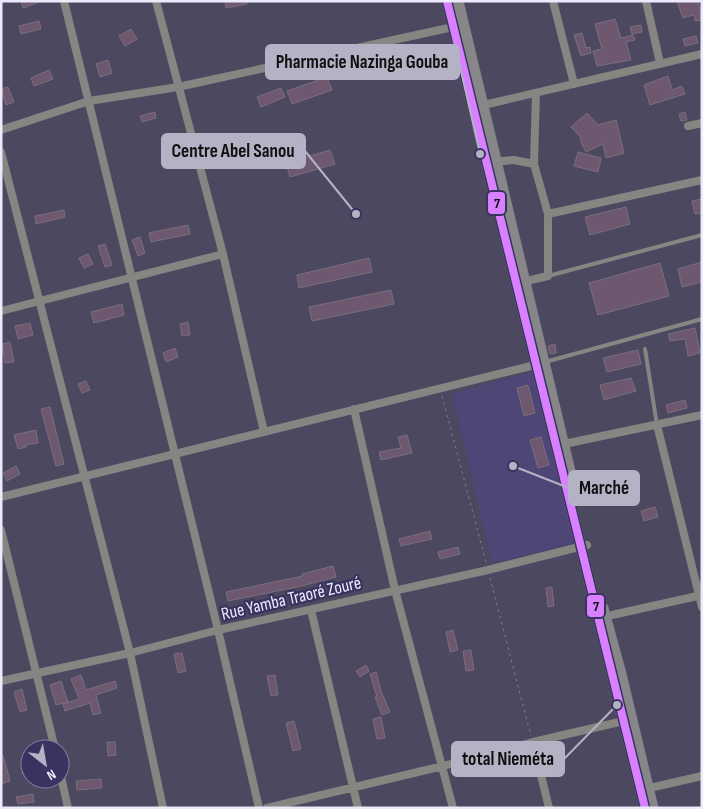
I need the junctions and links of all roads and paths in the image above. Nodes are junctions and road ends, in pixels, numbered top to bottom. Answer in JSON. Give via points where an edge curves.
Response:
{"nodes":[{"id":1,"x":64,"y":1,"type":"edge"},
{"id":2,"x":156,"y":1,"type":"edge"},
{"id":3,"x":447,"y":1,"type":"edge"},
{"id":4,"x":458,"y":1,"type":"edge"},
{"id":5,"x":553,"y":1,"type":"edge"},
{"id":6,"x":646,"y":1,"type":"edge"},
{"id":7,"x":453,"y":27,"type":"junction"},
{"id":8,"x":702,"y":54,"type":"edge"},
{"id":9,"x":660,"y":64,"type":"junction"},
{"id":10,"x":574,"y":84,"type":"junction"},
{"id":11,"x":178,"y":87,"type":"junction"},
{"id":12,"x":536,"y":93,"type":"junction"},
{"id":13,"x":89,"y":101,"type":"junction"},
{"id":14,"x":477,"y":106,"type":"junction"},
{"id":15,"x":702,"y":122,"type":"edge"},
{"id":16,"x":688,"y":126,"type":"dead end"},
{"id":17,"x":1,"y":130,"type":"edge"},
{"id":18,"x":1,"y":152,"type":"edge"},
{"id":19,"x":492,"y":163,"type":"junction"},
{"id":20,"x":534,"y":164,"type":"junction"},
{"id":21,"x":702,"y":180,"type":"edge"},
{"id":22,"x":548,"y":214,"type":"junction"},
{"id":23,"x":702,"y":235,"type":"edge"},
{"id":24,"x":223,"y":254,"type":"junction"},
{"id":25,"x":548,"y":276,"type":"junction"},
{"id":26,"x":131,"y":279,"type":"junction"},
{"id":27,"x":521,"y":283,"type":"junction"},
{"id":28,"x":40,"y":302,"type":"junction"},
{"id":29,"x":1,"y":312,"type":"edge"},
{"id":30,"x":702,"y":319,"type":"edge"},
{"id":31,"x":645,"y":349,"type":"dead end"},
{"id":32,"x":540,"y":364,"type":"junction"},
{"id":33,"x":354,"y":410,"type":"junction"},
{"id":34,"x":702,"y":415,"type":"edge"},
{"id":35,"x":657,"y":425,"type":"junction"},
{"id":36,"x":264,"y":432,"type":"junction"},
{"id":37,"x":564,"y":444,"type":"junction"},
{"id":38,"x":175,"y":453,"type":"junction"},
{"id":39,"x":84,"y":476,"type":"junction"},
{"id":40,"x":1,"y":497,"type":"edge"},
{"id":41,"x":1,"y":530,"type":"edge"},
{"id":42,"x":584,"y":546,"type":"junction"},
{"id":43,"x":395,"y":590,"type":"junction"},
{"id":44,"x":700,"y":595,"type":"edge"},
{"id":45,"x":702,"y":607,"type":"edge"},
{"id":46,"x":311,"y":610,"type":"junction"},
{"id":47,"x":602,"y":618,"type":"junction"},
{"id":48,"x":218,"y":630,"type":"junction"},
{"id":49,"x":130,"y":653,"type":"junction"},
{"id":50,"x":37,"y":673,"type":"junction"},
{"id":51,"x":1,"y":681,"type":"edge"},
{"id":52,"x":627,"y":720,"type":"junction"},
{"id":53,"x":53,"y":739,"type":"edge"},
{"id":54,"x":533,"y":742,"type":"junction"},
{"id":55,"x":443,"y":766,"type":"junction"},
{"id":56,"x":702,"y":776,"type":"edge"},
{"id":57,"x":354,"y":787,"type":"junction"},
{"id":58,"x":64,"y":789,"type":"edge"},
{"id":59,"x":645,"y":789,"type":"junction"},
{"id":60,"x":68,"y":808,"type":"edge"},
{"id":61,"x":163,"y":808,"type":"edge"},
{"id":62,"x":259,"y":808,"type":"edge"},
{"id":63,"x":267,"y":808,"type":"edge"},
{"id":64,"x":358,"y":808,"type":"edge"},
{"id":65,"x":453,"y":808,"type":"edge"},
{"id":66,"x":549,"y":808,"type":"edge"},
{"id":67,"x":645,"y":808,"type":"edge"},
{"id":68,"x":653,"y":808,"type":"edge"}],
"edges":[{"from":1,"to":13,"type":"street"},
{"from":2,"to":11,"type":"street"},
{"from":3,"to":7,"type":"main road"},
{"from":4,"to":14,"type":"main road"},
{"from":5,"to":10,"type":"street"},
{"from":6,"to":9,"type":"street"},
{"from":7,"to":11,"type":"street"},
{"from":7,"to":14,"type":"main road"},
{"from":8,"to":9,"type":"street"},
{"from":9,"to":10,"type":"street"},
{"from":10,"to":12,"type":"street"},
{"from":11,"to":13,"type":"street"},
{"from":11,"to":24,"type":"street"},
{"from":12,"to":14,"type":"street"},
{"from":12,"to":20,"type":"street"},
{"from":13,"to":17,"type":"street"},
{"from":13,"to":26,"type":"street"},
{"from":14,"to":19,"type":"main road"},
{"from":15,"to":16,"type":"street"},
{"from":18,"to":28,"type":"street"},
{"from":19,"to":20,"type":"street","via":[[514,160]]},
{"from":19,"to":27,"type":"main road"},
{"from":20,"to":22,"type":"street"},
{"from":21,"to":22,"type":"street"},
{"from":22,"to":25,"type":"street"},
{"from":23,"to":25,"type":"lane"},
{"from":24,"to":26,"type":"street"},
{"from":24,"to":36,"type":"street"},
{"from":25,"to":27,"type":"street"},
{"from":26,"to":28,"type":"street"},
{"from":26,"to":38,"type":"street"},
{"from":27,"to":32,"type":"main road"},
{"from":28,"to":29,"type":"street"},
{"from":28,"to":39,"type":"street"},
{"from":30,"to":32,"type":"lane"},
{"from":31,"to":35,"type":"lane"},
{"from":32,"to":33,"type":"street"},
{"from":32,"to":37,"type":"main road"},
{"from":32,"to":42,"type":"main road"},
{"from":33,"to":36,"type":"street"},
{"from":33,"to":43,"type":"street"},
{"from":34,"to":35,"type":"street"},
{"from":35,"to":37,"type":"street"},
{"from":35,"to":44,"type":"street"},
{"from":36,"to":38,"type":"street"},
{"from":37,"to":42,"type":"main road"},
{"from":38,"to":39,"type":"street"},
{"from":38,"to":48,"type":"street"},
{"from":39,"to":40,"type":"street"},
{"from":39,"to":49,"type":"street"},
{"from":41,"to":50,"type":"street"},
{"from":42,"to":43,"type":"street","name":"Rue Yamba Traoré Zouré"},
{"from":42,"to":47,"type":"main road"},
{"from":43,"to":46,"type":"street","name":"Rue Yamba Traoré Zouré"},
{"from":43,"to":55,"type":"street"},
{"from":44,"to":45,"type":"street"},
{"from":44,"to":47,"type":"street"},
{"from":46,"to":48,"type":"street","name":"Rue Yamba Traoré Zouré"},
{"from":46,"to":57,"type":"street"},
{"from":47,"to":52,"type":"main road"},
{"from":48,"to":49,"type":"street","name":"Rue Yamba Traoré Zouré"},
{"from":48,"to":62,"type":"street"},
{"from":49,"to":50,"type":"street","name":"Rue Yamba Traoré Zouré"},
{"from":49,"to":61,"type":"street"},
{"from":50,"to":51,"type":"street","name":"Rue Yamba Traoré Zouré"},
{"from":50,"to":53,"type":"street"},
{"from":52,"to":54,"type":"street"},
{"from":52,"to":59,"type":"main road"},
{"from":54,"to":55,"type":"street"},
{"from":54,"to":66,"type":"street"},
{"from":55,"to":57,"type":"street"},
{"from":55,"to":65,"type":"street"},
{"from":56,"to":59,"type":"street"},
{"from":57,"to":63,"type":"street"},
{"from":57,"to":64,"type":"street"},
{"from":58,"to":60,"type":"street"},
{"from":59,"to":67,"type":"main road"},
{"from":59,"to":68,"type":"main road"}]}
